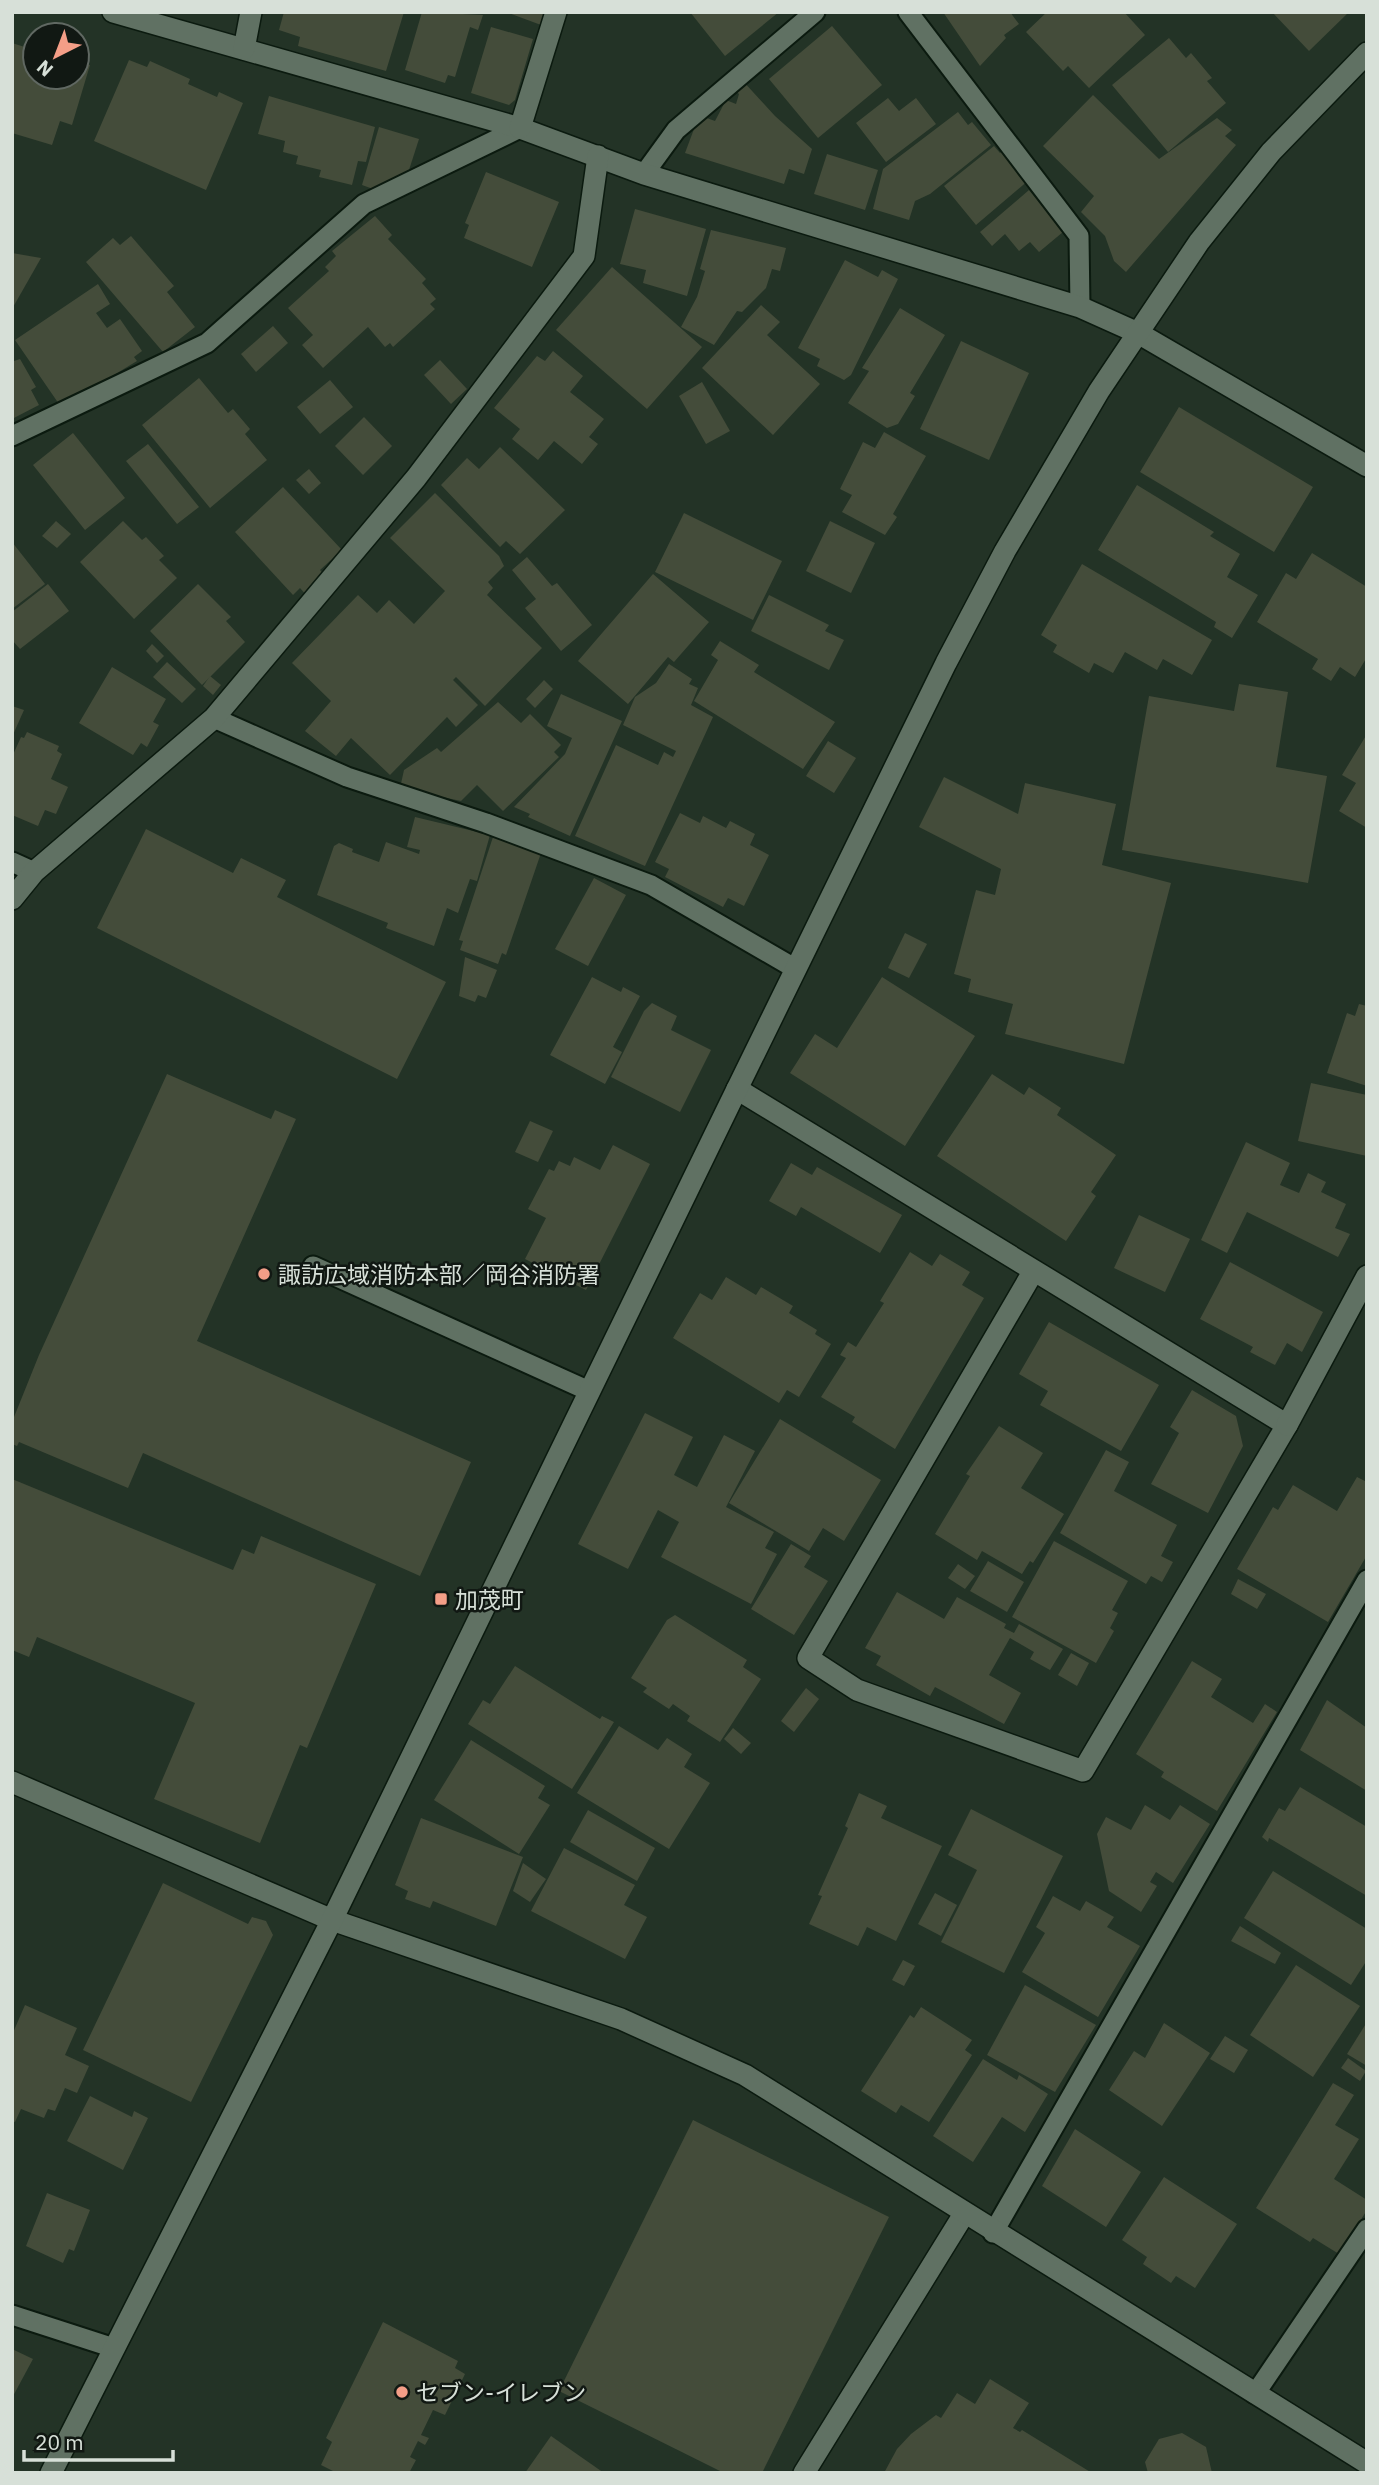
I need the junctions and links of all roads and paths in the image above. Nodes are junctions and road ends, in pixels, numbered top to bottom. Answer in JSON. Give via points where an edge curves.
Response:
{"nodes":[{"id":1,"x":113,"y":12,"type":"edge"},
{"id":2,"x":251,"y":12,"type":"edge"},
{"id":3,"x":556,"y":12,"type":"edge"},
{"id":4,"x":815,"y":12,"type":"edge"},
{"id":5,"x":908,"y":12,"type":"edge"},
{"id":6,"x":244,"y":49,"type":"junction"},
{"id":7,"x":1367,"y":53,"type":"edge"},
{"id":8,"x":520,"y":128,"type":"junction"},
{"id":9,"x":598,"y":156,"type":"junction"},
{"id":10,"x":643,"y":174,"type":"junction"},
{"id":11,"x":1080,"y":307,"type":"junction"},
{"id":12,"x":1138,"y":333,"type":"junction"},
{"id":13,"x":12,"y":436,"type":"edge"},
{"id":14,"x":1367,"y":466,"type":"edge"},
{"id":15,"x":214,"y":718,"type":"junction"},
{"id":16,"x":12,"y":862,"type":"edge"},
{"id":17,"x":34,"y":872,"type":"junction"},
{"id":18,"x":12,"y":900,"type":"edge"},
{"id":19,"x":796,"y":969,"type":"junction"},
{"id":20,"x":737,"y":1089,"type":"junction"},
{"id":21,"x":313,"y":1266,"type":"dead end"},
{"id":22,"x":1033,"y":1272,"type":"junction"},
{"id":23,"x":1367,"y":1276,"type":"edge"},
{"id":24,"x":589,"y":1391,"type":"junction"},
{"id":25,"x":1287,"y":1424,"type":"junction"},
{"id":26,"x":1367,"y":1580,"type":"edge"},
{"id":27,"x":12,"y":1782,"type":"edge"},
{"id":28,"x":332,"y":1920,"type":"junction"},
{"id":29,"x":964,"y":2214,"type":"junction"},
{"id":30,"x":1367,"y":2229,"type":"edge"},
{"id":31,"x":993,"y":2233,"type":"junction"},
{"id":32,"x":12,"y":2315,"type":"edge"},
{"id":33,"x":114,"y":2348,"type":"junction"},
{"id":34,"x":1255,"y":2393,"type":"junction"},
{"id":35,"x":1367,"y":2463,"type":"edge"},
{"id":36,"x":51,"y":2473,"type":"edge"},
{"id":37,"x":804,"y":2473,"type":"edge"}],
"edges":[{"from":1,"to":6,"type":"street"},
{"from":2,"to":6,"type":"street"},
{"from":3,"to":8,"type":"street"},
{"from":4,"to":10,"type":"lane","via":[[676,130]]},
{"from":5,"to":11,"type":"lane","via":[[1079,236]]},
{"from":6,"to":8,"type":"street"},
{"from":7,"to":12,"type":"street","via":[[1271,152],[1199,242]]},
{"from":8,"to":9,"type":"street"},
{"from":8,"to":13,"type":"lane","via":[[364,204],[207,343]]},
{"from":9,"to":10,"type":"street"},
{"from":9,"to":15,"type":"street","via":[[584,256],[416,478]]},
{"from":10,"to":11,"type":"street"},
{"from":11,"to":12,"type":"street"},
{"from":12,"to":14,"type":"street"},
{"from":12,"to":19,"type":"street","via":[[1005,551]]},
{"from":15,"to":17,"type":"street"},
{"from":15,"to":19,"type":"lane","via":[[347,777],[651,885]]},
{"from":16,"to":17,"type":"lane"},
{"from":17,"to":18,"type":"street"},
{"from":19,"to":20,"type":"street"},
{"from":20,"to":22,"type":"street"},
{"from":20,"to":24,"type":"street"},
{"from":21,"to":24,"type":"lane"},
{"from":22,"to":25,"type":"street"},
{"from":22,"to":25,"type":"street","via":[[808,1658],[857,1689],[1083,1771]]},
{"from":23,"to":25,"type":"street"},
{"from":24,"to":28,"type":"street"},
{"from":26,"to":31,"type":"lane"},
{"from":27,"to":28,"type":"street"},
{"from":28,"to":29,"type":"street","via":[[621,2019],[745,2075]]},
{"from":28,"to":33,"type":"street"},
{"from":29,"to":31,"type":"street"},
{"from":29,"to":37,"type":"street"},
{"from":30,"to":34,"type":"lane"},
{"from":31,"to":34,"type":"street"},
{"from":32,"to":33,"type":"lane"},
{"from":33,"to":36,"type":"street"},
{"from":34,"to":35,"type":"street"}]}
